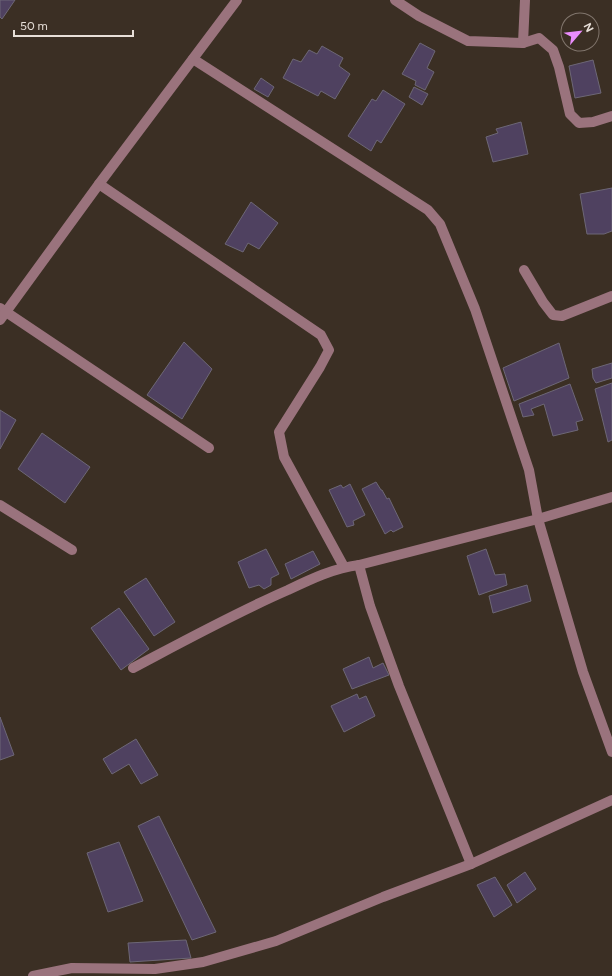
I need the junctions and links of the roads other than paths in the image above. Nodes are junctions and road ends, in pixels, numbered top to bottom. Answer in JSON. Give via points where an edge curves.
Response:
{"nodes":[{"id":1,"x":237,"y":0,"type":"edge"},
{"id":2,"x":395,"y":0,"type":"edge"},
{"id":3,"x":525,"y":0,"type":"edge"},
{"id":4,"x":523,"y":43,"type":"junction"},
{"id":5,"x":193,"y":58,"type":"junction"},
{"id":6,"x":612,"y":116,"type":"edge"},
{"id":7,"x":99,"y":184,"type":"junction"},
{"id":8,"x":524,"y":270,"type":"dead end"},
{"id":9,"x":612,"y":296,"type":"edge"},
{"id":10,"x":2,"y":313,"type":"edge"},
{"id":11,"x":209,"y":448,"type":"dead end"},
{"id":12,"x":612,"y":497,"type":"edge"},
{"id":13,"x":0,"y":505,"type":"edge"},
{"id":14,"x":538,"y":519,"type":"junction"},
{"id":15,"x":72,"y":550,"type":"dead end"},
{"id":16,"x":359,"y":565,"type":"junction"},
{"id":17,"x":344,"y":567,"type":"junction"},
{"id":18,"x":133,"y":668,"type":"dead end"},
{"id":19,"x":612,"y":752,"type":"edge"},
{"id":20,"x":612,"y":800,"type":"edge"},
{"id":21,"x":471,"y":864,"type":"junction"},
{"id":22,"x":33,"y":976,"type":"edge"}],
"edges":[{"from":1,"to":5,"type":"street"},
{"from":2,"to":4,"type":"street","via":[[419,16],[468,41]]},
{"from":3,"to":4,"type":"street"},
{"from":4,"to":6,"type":"street","via":[[539,38],[553,50],[570,114],[579,123]]},
{"from":5,"to":7,"type":"street"},
{"from":5,"to":14,"type":"street","via":[[428,210],[440,224],[475,309],[529,470]]},
{"from":7,"to":10,"type":"street"},
{"from":7,"to":17,"type":"street","via":[[321,335],[329,350],[279,432],[284,457]]},
{"from":8,"to":9,"type":"street","via":[[553,315],[562,316]]},
{"from":10,"to":11,"type":"street"},
{"from":12,"to":14,"type":"street"},
{"from":13,"to":15,"type":"street"},
{"from":14,"to":16,"type":"street"},
{"from":14,"to":19,"type":"street","via":[[583,672]]},
{"from":16,"to":17,"type":"street"},
{"from":16,"to":21,"type":"street","via":[[370,606],[399,686]]},
{"from":17,"to":18,"type":"street","via":[[253,605]]},
{"from":20,"to":21,"type":"street"},
{"from":21,"to":22,"type":"street","via":[[276,941],[203,962],[155,969],[72,968]]}]}
